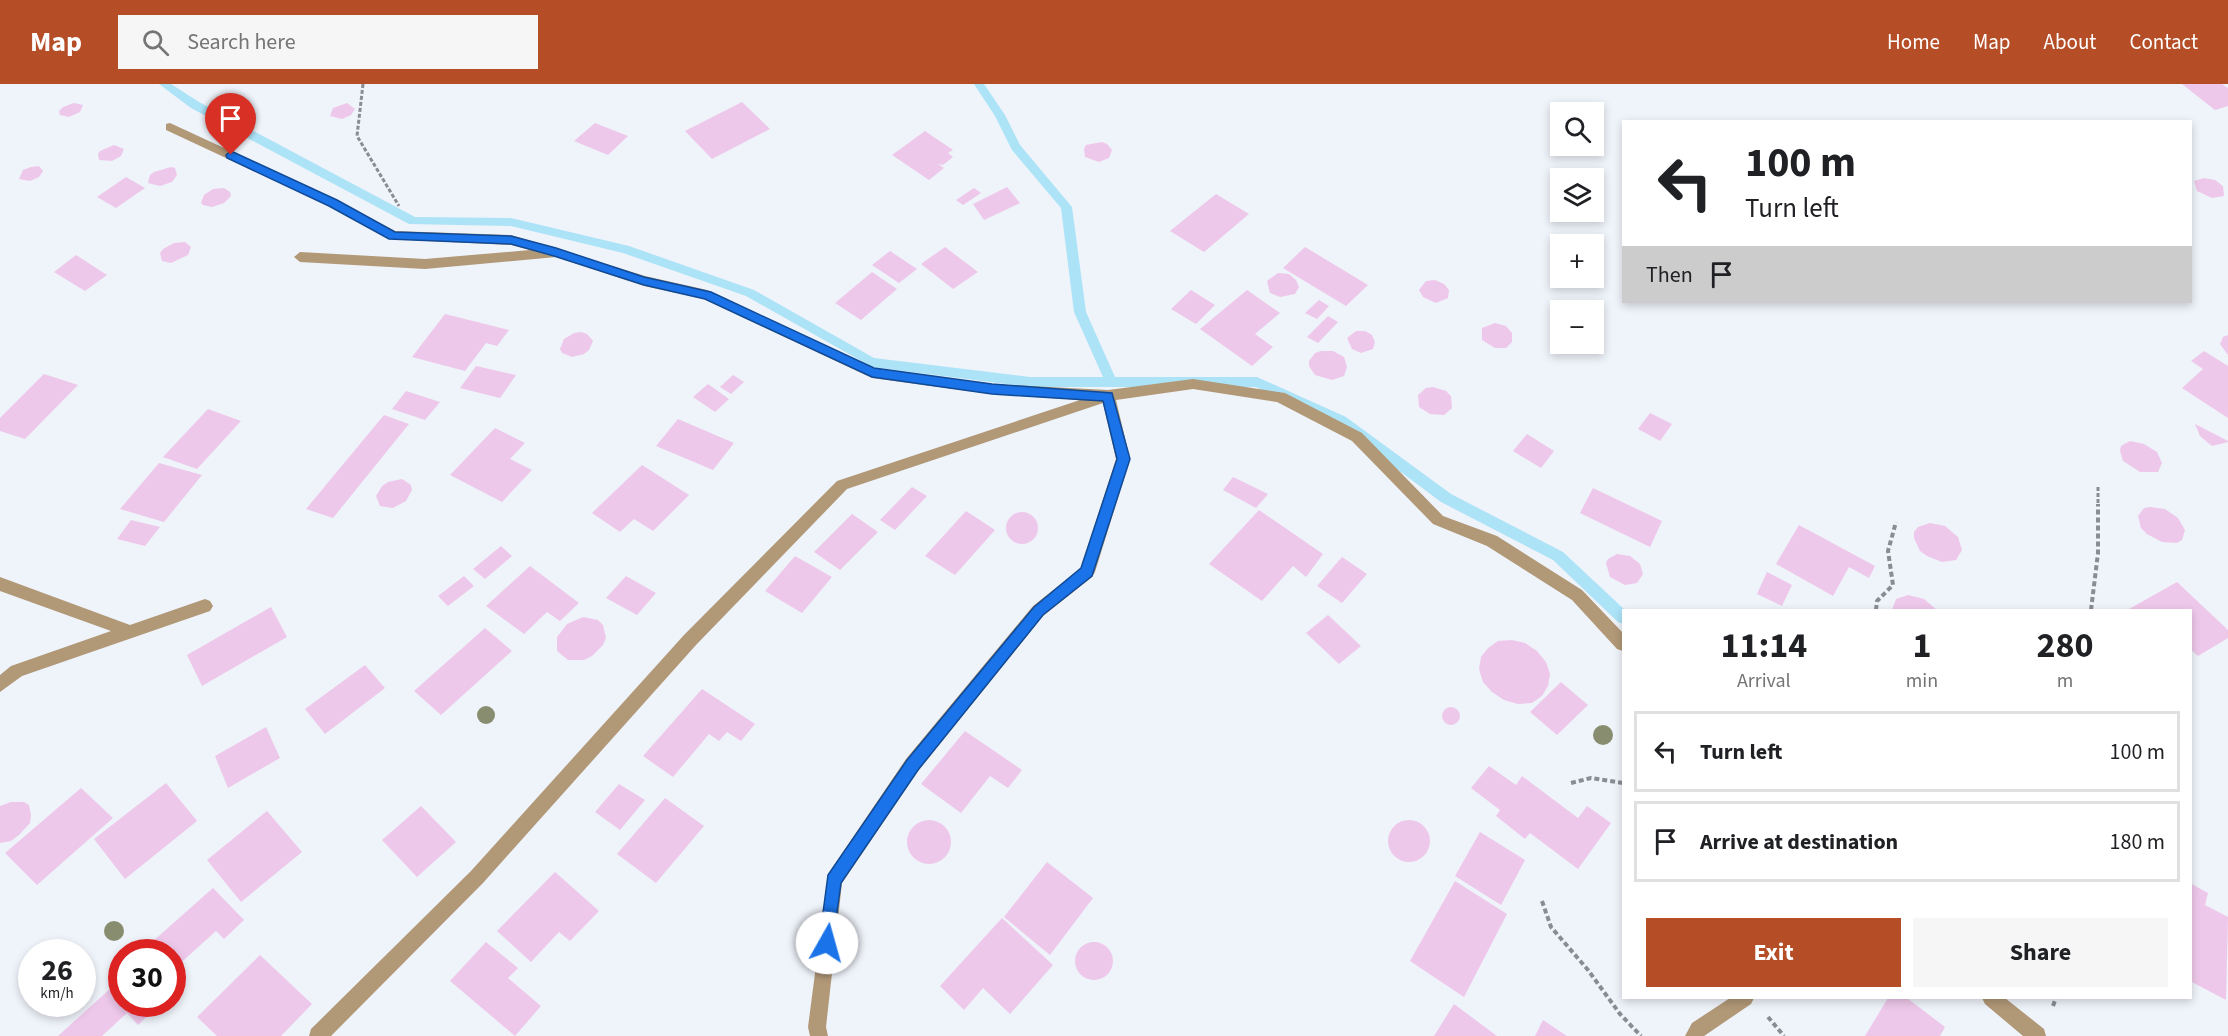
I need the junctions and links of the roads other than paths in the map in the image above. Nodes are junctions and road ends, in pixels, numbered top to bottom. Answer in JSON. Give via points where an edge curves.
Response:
{"nodes":[{"id":1,"x":170,"y":127,"type":"dead end"},
{"id":2,"x":556,"y":252,"type":"junction"},
{"id":3,"x":300,"y":257,"type":"dead end"},
{"id":4,"x":1108,"y":396,"type":"junction"},
{"id":5,"x":0,"y":584,"type":"edge"},
{"id":6,"x":205,"y":606,"type":"dead end"},
{"id":7,"x":128,"y":631,"type":"junction"},
{"id":8,"x":1622,"y":643,"type":"edge"},
{"id":9,"x":0,"y":685,"type":"edge"},
{"id":10,"x":1743,"y":999,"type":"edge"},
{"id":11,"x":1992,"y":999,"type":"edge"},
{"id":12,"x":318,"y":1036,"type":"edge"},
{"id":13,"x":819,"y":1036,"type":"edge"},
{"id":14,"x":1695,"y":1036,"type":"edge"},
{"id":15,"x":2037,"y":1036,"type":"edge"}],
"edges":[{"from":1,"to":2,"type":"street","via":[[333,203],[393,236],[511,240]]},
{"from":2,"to":3,"type":"street","via":[[425,264]]},
{"from":2,"to":4,"type":"street","via":[[644,281],[707,295],[872,373],[992,389]]},
{"from":4,"to":8,"type":"street","via":[[1193,384],[1281,397],[1357,437],[1438,520],[1492,541],[1577,595]]},
{"from":4,"to":12,"type":"street","via":[[842,485],[690,640],[477,877]]},
{"from":4,"to":13,"type":"street","via":[[1123,459],[1087,572],[1038,611],[912,765],[834,880]]},
{"from":5,"to":7,"type":"street"},
{"from":6,"to":7,"type":"street"},
{"from":7,"to":9,"type":"street","via":[[17,671]]},
{"from":10,"to":14,"type":"street","via":[[1698,1029]]},
{"from":11,"to":15,"type":"street"}]}
